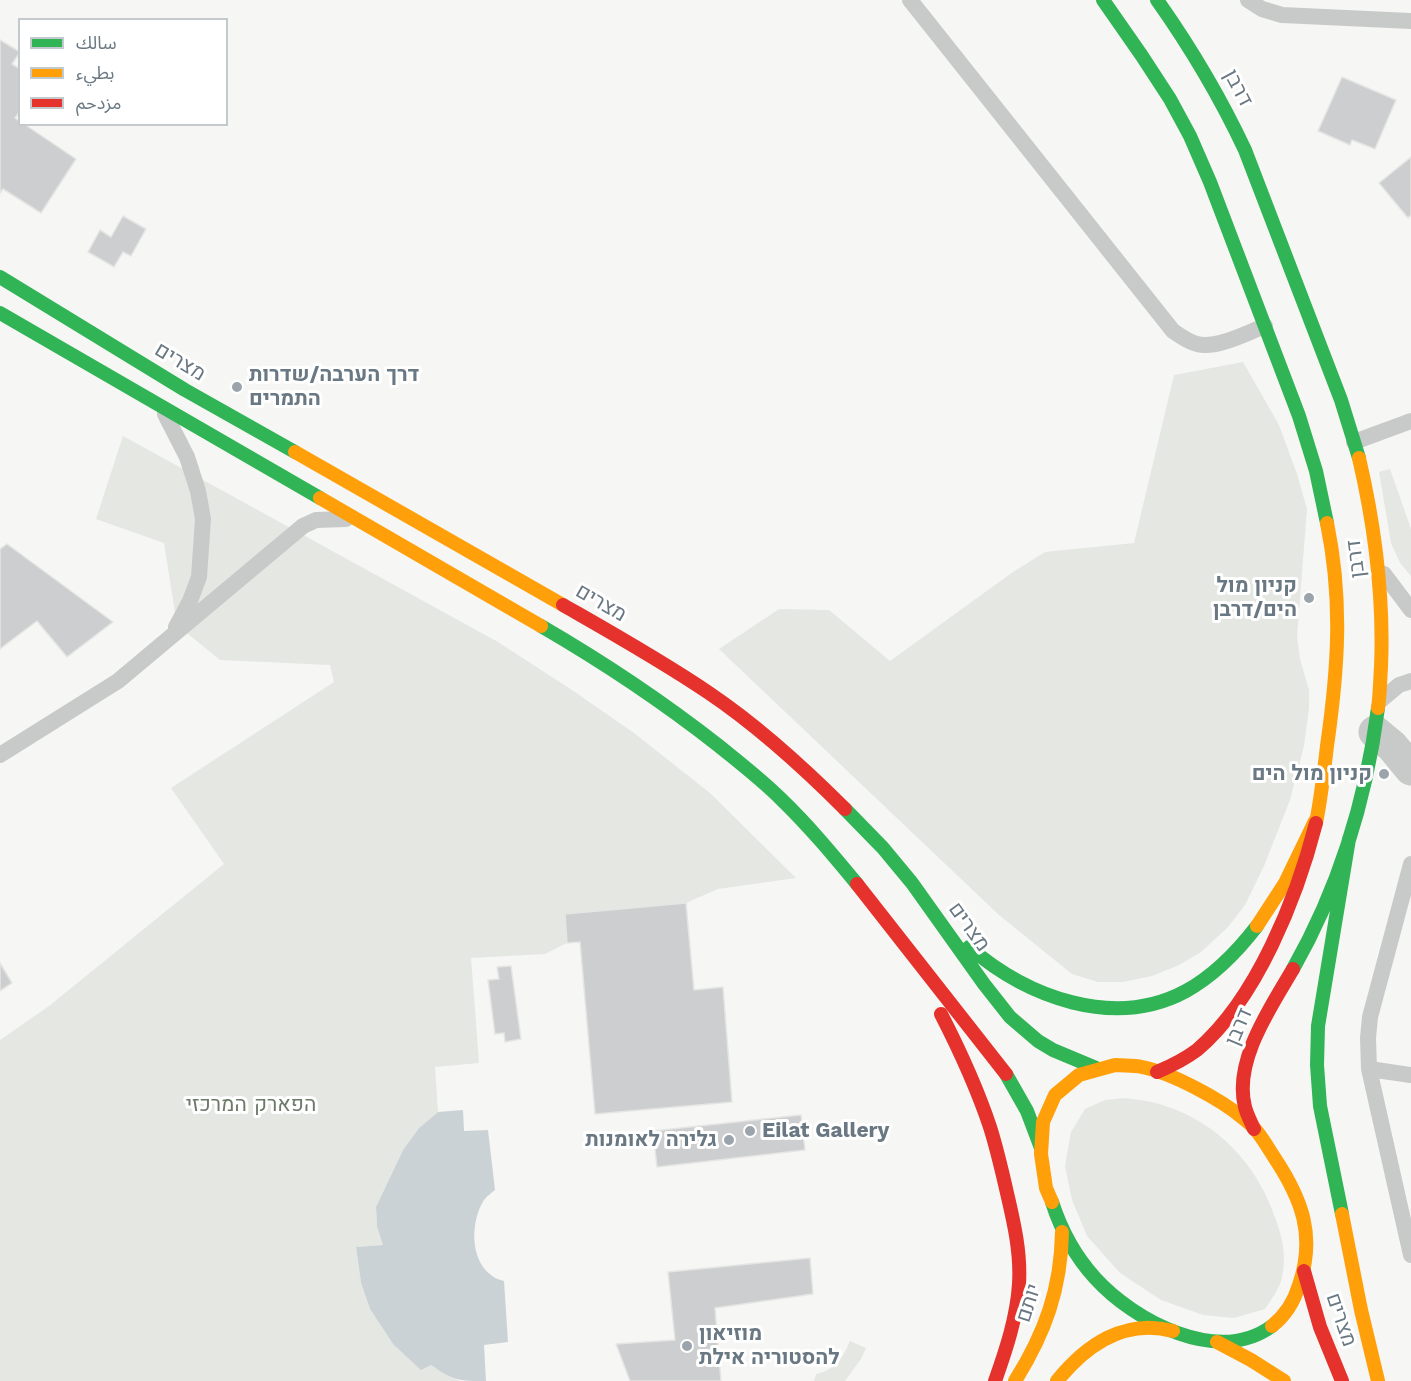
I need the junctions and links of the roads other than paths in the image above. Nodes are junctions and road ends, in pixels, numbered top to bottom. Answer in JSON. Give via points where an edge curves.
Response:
{"nodes":[{"id":1,"x":910,"y":0,"type":"edge"},
{"id":2,"x":1102,"y":0,"type":"edge"},
{"id":3,"x":1179,"y":0,"type":"edge"},
{"id":4,"x":1248,"y":0,"type":"edge"},
{"id":5,"x":1162,"y":6,"type":"edge"},
{"id":6,"x":1411,"y":21,"type":"edge"},
{"id":7,"x":0,"y":277,"type":"edge"},
{"id":8,"x":0,"y":313,"type":"edge"},
{"id":9,"x":1264,"y":326,"type":"junction"},
{"id":10,"x":161,"y":406,"type":"junction"},
{"id":11,"x":1411,"y":421,"type":"edge"},
{"id":12,"x":1354,"y":442,"type":"junction"},
{"id":13,"x":356,"y":519,"type":"junction"},
{"id":14,"x":1378,"y":567,"type":"junction"},
{"id":15,"x":1411,"y":609,"type":"edge"},
{"id":16,"x":171,"y":636,"type":"junction"},
{"id":17,"x":1411,"y":681,"type":"edge"},
{"id":18,"x":1377,"y":717,"type":"junction"},
{"id":19,"x":0,"y":755,"type":"edge"},
{"id":20,"x":1411,"y":769,"type":"edge"},
{"id":21,"x":1316,"y":821,"type":"junction"},
{"id":22,"x":1349,"y":839,"type":"junction"},
{"id":23,"x":1411,"y":864,"type":"edge"},
{"id":24,"x":912,"y":883,"type":"junction"},
{"id":25,"x":885,"y":919,"type":"junction"},
{"id":26,"x":1096,"y":1068,"type":"junction"},
{"id":27,"x":1369,"y":1068,"type":"junction"},
{"id":28,"x":1157,"y":1072,"type":"junction"},
{"id":29,"x":1411,"y":1075,"type":"edge"},
{"id":30,"x":1254,"y":1129,"type":"junction"},
{"id":31,"x":1041,"y":1148,"type":"junction"},
{"id":32,"x":1062,"y":1232,"type":"junction"},
{"id":33,"x":1411,"y":1256,"type":"edge"},
{"id":34,"x":1304,"y":1271,"type":"junction"},
{"id":35,"x":1173,"y":1331,"type":"junction"},
{"id":36,"x":1216,"y":1342,"type":"junction"},
{"id":37,"x":995,"y":1381,"type":"edge"},
{"id":38,"x":1015,"y":1381,"type":"edge"},
{"id":39,"x":1057,"y":1381,"type":"edge"},
{"id":40,"x":1284,"y":1381,"type":"edge"},
{"id":41,"x":1342,"y":1381,"type":"edge"},
{"id":42,"x":1378,"y":1381,"type":"edge"}],
"edges":[{"from":1,"to":9,"type":"lane","via":[[1173,331],[1206,345]]},
{"from":2,"to":9,"type":"main road","name":"דרבן","via":[[1154,74],[1191,140]]},
{"from":3,"to":5,"type":"lane"},
{"from":4,"to":6,"type":"lane","via":[[1282,15]]},
{"from":5,"to":12,"type":"main road","name":"דרבן","via":[[1208,77],[1245,150]]},
{"from":7,"to":24,"type":"main road","name":"מצרים","via":[[185,390],[673,669],[746,720],[817,781]]},
{"from":8,"to":10,"type":"main road"},
{"from":9,"to":21,"type":"main road","name":"דרבן","via":[[1311,454],[1335,579],[1335,698]]},
{"from":10,"to":13,"type":"main road"},
{"from":10,"to":16,"type":"lane","via":[[187,457],[203,519],[199,577]]},
{"from":11,"to":12,"type":"lane"},
{"from":12,"to":14,"type":"main road","name":"דרבן"},
{"from":13,"to":16,"type":"lane","via":[[316,520],[303,526]]},
{"from":13,"to":25,"type":"main road","via":[[592,657],[693,726],[780,798]]},
{"from":14,"to":15,"type":"lane"},
{"from":14,"to":18,"type":"main road","name":"דרבן","via":[[1382,641]]},
{"from":16,"to":19,"type":"lane","via":[[118,681]]},
{"from":17,"to":18,"type":"lane","via":[[1399,685]]},
{"from":18,"to":20,"type":"street","via":[[1392,746]]},
{"from":18,"to":22,"type":"main road","name":"דרבן","via":[[1370,763]]},
{"from":21,"to":24,"type":"main road","via":[[1267,914],[1225,963],[1176,996],[1126,1007],[1070,1003],[997,969],[952,931]]},
{"from":21,"to":28,"type":"main road","name":"דרבן","via":[[1289,908],[1237,1005],[1198,1049]]},
{"from":22,"to":30,"type":"main road","name":"דרבן","via":[[1333,886],[1249,1053],[1243,1088]]},
{"from":22,"to":42,"type":"main road","via":[[1323,985],[1317,1065],[1320,1106]]},
{"from":23,"to":27,"type":"lane","via":[[1370,1017]]},
{"from":24,"to":26,"type":"main road","name":"מצרים","via":[[1010,1017],[1053,1050]]},
{"from":25,"to":31,"type":"main road","via":[[1008,1078]]},
{"from":25,"to":37,"type":"main road","via":[[933,1000],[973,1081],[990,1127],[1014,1221],[1018,1296]]},
{"from":26,"to":28,"type":"main road","via":[[1115,1065]]},
{"from":26,"to":31,"type":"main road","via":[[1082,1073],[1052,1099],[1042,1120]]},
{"from":27,"to":29,"type":"lane"},
{"from":27,"to":33,"type":"lane"},
{"from":28,"to":30,"type":"main road","via":[[1205,1093],[1247,1120]]},
{"from":30,"to":34,"type":"main road","via":[[1280,1164],[1304,1218]]},
{"from":31,"to":32,"type":"main road","via":[[1044,1181]]},
{"from":32,"to":35,"type":"main road","via":[[1108,1292],[1142,1317]]},
{"from":32,"to":38,"type":"main road","name":"יותם","via":[[1054,1302],[1031,1357]]},
{"from":34,"to":36,"type":"main road","via":[[1295,1299],[1273,1326],[1259,1335]]},
{"from":34,"to":41,"type":"main road","name":"מצרים","via":[[1314,1311]]},
{"from":35,"to":36,"type":"main road"},
{"from":35,"to":39,"type":"main road","via":[[1151,1326],[1117,1334],[1086,1352]]},
{"from":36,"to":40,"type":"main road","via":[[1244,1354]]}]}
